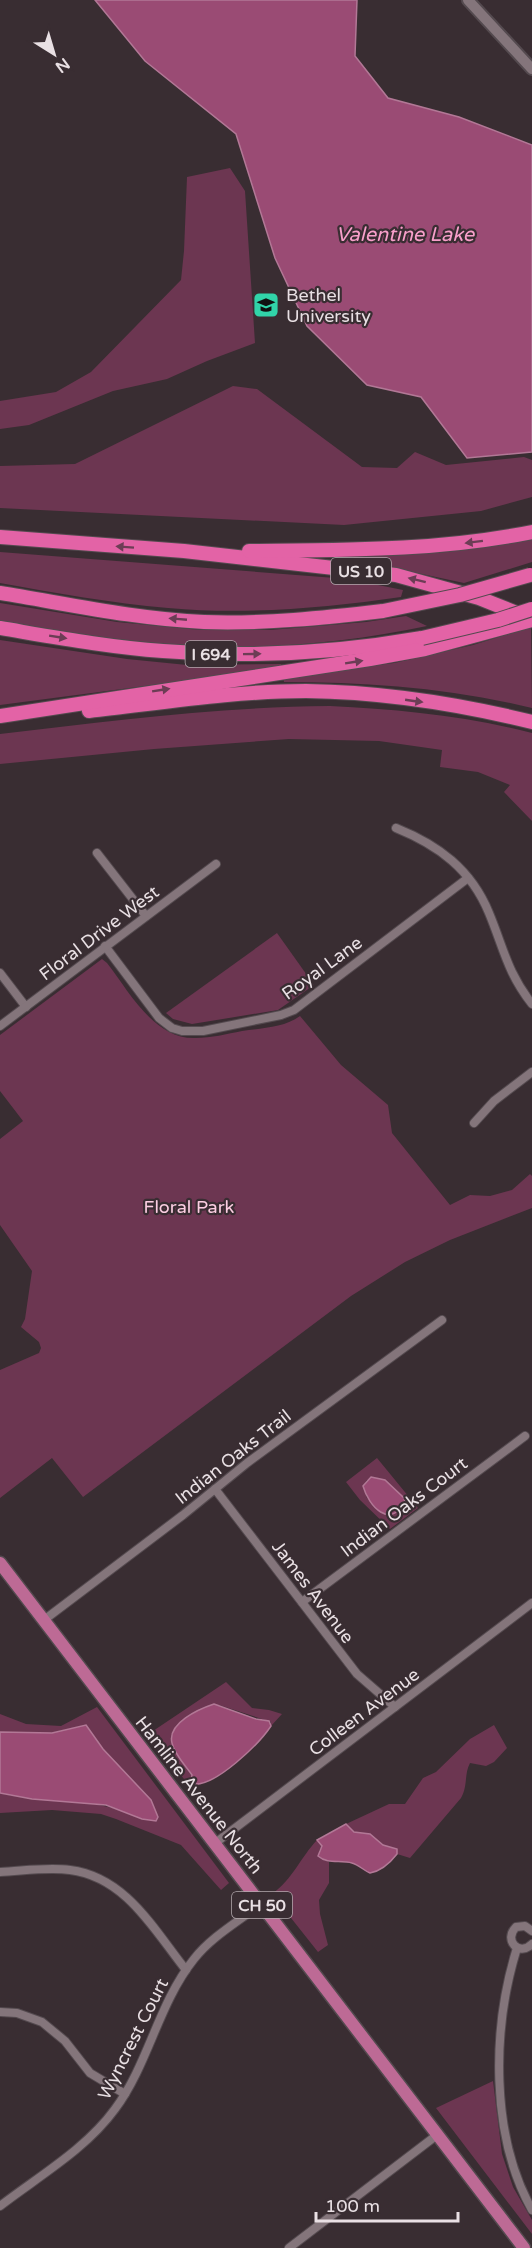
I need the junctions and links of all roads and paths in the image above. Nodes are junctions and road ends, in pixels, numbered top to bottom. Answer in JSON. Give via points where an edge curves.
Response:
{"nodes":[{"id":1,"x":468,"y":0,"type":"edge"},
{"id":2,"x":532,"y":69,"type":"edge"},
{"id":3,"x":532,"y":532,"type":"edge"},
{"id":4,"x":0,"y":537,"type":"edge"},
{"id":5,"x":184,"y":551,"type":"junction"},
{"id":6,"x":531,"y":574,"type":"edge"},
{"id":7,"x":0,"y":593,"type":"edge"},
{"id":8,"x":532,"y":609,"type":"edge"},
{"id":9,"x":532,"y":619,"type":"edge"},
{"id":10,"x":0,"y":628,"type":"edge"},
{"id":11,"x":423,"y":643,"type":"junction"},
{"id":12,"x":0,"y":718,"type":"edge"},
{"id":13,"x":532,"y":722,"type":"edge"},
{"id":14,"x":396,"y":828,"type":"dead end"},
{"id":15,"x":97,"y":853,"type":"dead end"},
{"id":16,"x":216,"y":864,"type":"dead end"},
{"id":17,"x":468,"y":878,"type":"junction"},
{"id":18,"x":146,"y":916,"type":"junction"},
{"id":19,"x":105,"y":946,"type":"junction"},
{"id":20,"x":0,"y":973,"type":"edge"},
{"id":21,"x":532,"y":1004,"type":"edge"},
{"id":22,"x":26,"y":1007,"type":"junction"},
{"id":23,"x":0,"y":1026,"type":"edge"},
{"id":24,"x":532,"y":1072,"type":"edge"},
{"id":25,"x":474,"y":1122,"type":"dead end"},
{"id":26,"x":442,"y":1320,"type":"dead end"},
{"id":27,"x":525,"y":1436,"type":"dead end"},
{"id":28,"x":215,"y":1489,"type":"junction"},
{"id":29,"x":0,"y":1563,"type":"edge"},
{"id":30,"x":302,"y":1602,"type":"junction"},
{"id":31,"x":532,"y":1603,"type":"edge"},
{"id":32,"x":44,"y":1620,"type":"junction"},
{"id":33,"x":395,"y":1707,"type":"junction"},
{"id":34,"x":214,"y":1844,"type":"junction"},
{"id":35,"x":0,"y":1872,"type":"edge"},
{"id":36,"x":261,"y":1904,"type":"junction"},
{"id":37,"x":532,"y":1931,"type":"edge"},
{"id":38,"x":532,"y":1944,"type":"edge"},
{"id":39,"x":517,"y":1948,"type":"junction"},
{"id":40,"x":186,"y":1970,"type":"junction"},
{"id":41,"x":0,"y":2012,"type":"edge"},
{"id":42,"x":125,"y":2094,"type":"junction"},
{"id":43,"x":437,"y":2134,"type":"junction"},
{"id":44,"x":0,"y":2206,"type":"edge"},
{"id":45,"x":532,"y":2210,"type":"edge"},
{"id":46,"x":289,"y":2248,"type":"edge"},
{"id":47,"x":524,"y":2248,"type":"edge"}],
"edges":[{"from":1,"to":2,"type":"street"},
{"from":3,"to":5,"type":"highway","one_way":true,"via":[[470,543],[391,550]]},
{"from":5,"to":4,"type":"highway","number":"US 10","one_way":true},
{"from":9,"to":5,"type":"highway","number":"US 10","one_way":true,"via":[[479,598],[396,575]]},
{"from":6,"to":7,"type":"highway","number":"I 694","one_way":true,"bridge":true,"via":[[460,595],[383,610],[287,621],[149,617]]},
{"from":8,"to":11,"type":"highway","number":"I 694","bridge":true},
{"from":9,"to":11,"type":"highway"},
{"from":10,"to":11,"type":"highway","number":"I 694","one_way":true,"via":[[162,651],[230,654]]},
{"from":12,"to":11,"type":"highway","one_way":true,"via":[[350,662]]},
{"from":12,"to":13,"type":"highway","one_way":true,"via":[[307,691],[400,699]]},
{"from":14,"to":17,"type":"street","via":[[429,842]]},
{"from":15,"to":18,"type":"street"},
{"from":16,"to":18,"type":"street","name":"Floral Drive West"},
{"from":17,"to":19,"type":"street","name":"Royal Lane","via":[[294,1010],[203,1031],[182,1031],[165,1024]]},
{"from":17,"to":21,"type":"street","via":[[488,912],[512,976]]},
{"from":18,"to":19,"type":"street","name":"Floral Drive West"},
{"from":19,"to":22,"type":"street","name":"Floral Drive West"},
{"from":20,"to":22,"type":"street"},
{"from":22,"to":23,"type":"street","name":"Floral Drive West"},
{"from":24,"to":25,"type":"street"},
{"from":26,"to":28,"type":"street","name":"Indian Oaks Trail"},
{"from":27,"to":30,"type":"street","name":"Indian Oaks Court"},
{"from":28,"to":30,"type":"street","name":"James Avenue"},
{"from":28,"to":32,"type":"street","name":"Indian Oaks Trail"},
{"from":29,"to":32,"type":"main road","name":"Hamline Avenue North","number":"CH 50"},
{"from":30,"to":33,"type":"street","name":"James Avenue","via":[[357,1674]]},
{"from":31,"to":33,"type":"street","name":"Colleen Avenue"},
{"from":32,"to":34,"type":"main road","name":"Hamline Avenue North","number":"CH 50"},
{"from":33,"to":34,"type":"street","name":"Colleen Avenue"},
{"from":34,"to":36,"type":"main road","name":"Hamline Avenue North","number":"CH 50"},
{"from":35,"to":40,"type":"street","via":[[51,1869],[99,1877],[125,1895]]},
{"from":36,"to":40,"type":"street","name":"Wyncrest Court","via":[[209,1943]]},
{"from":36,"to":43,"type":"main road","name":"Hamline Avenue North","number":"CH 50"},
{"from":37,"to":39,"type":"street","via":[[525,1926],[513,1930],[510,1939]]},
{"from":38,"to":39,"type":"street","via":[[525,1949]]},
{"from":39,"to":45,"type":"street","via":[[503,2008],[501,2105],[515,2175]]},
{"from":40,"to":42,"type":"street","name":"Wyncrest Court"},
{"from":41,"to":42,"type":"street","via":[[42,2022],[65,2041],[90,2073]]},
{"from":42,"to":44,"type":"street","name":"Wyncrest Court","via":[[102,2126]]},
{"from":43,"to":46,"type":"street"},
{"from":43,"to":47,"type":"main road","name":"Hamline Avenue North","number":"CH 50"}]}
